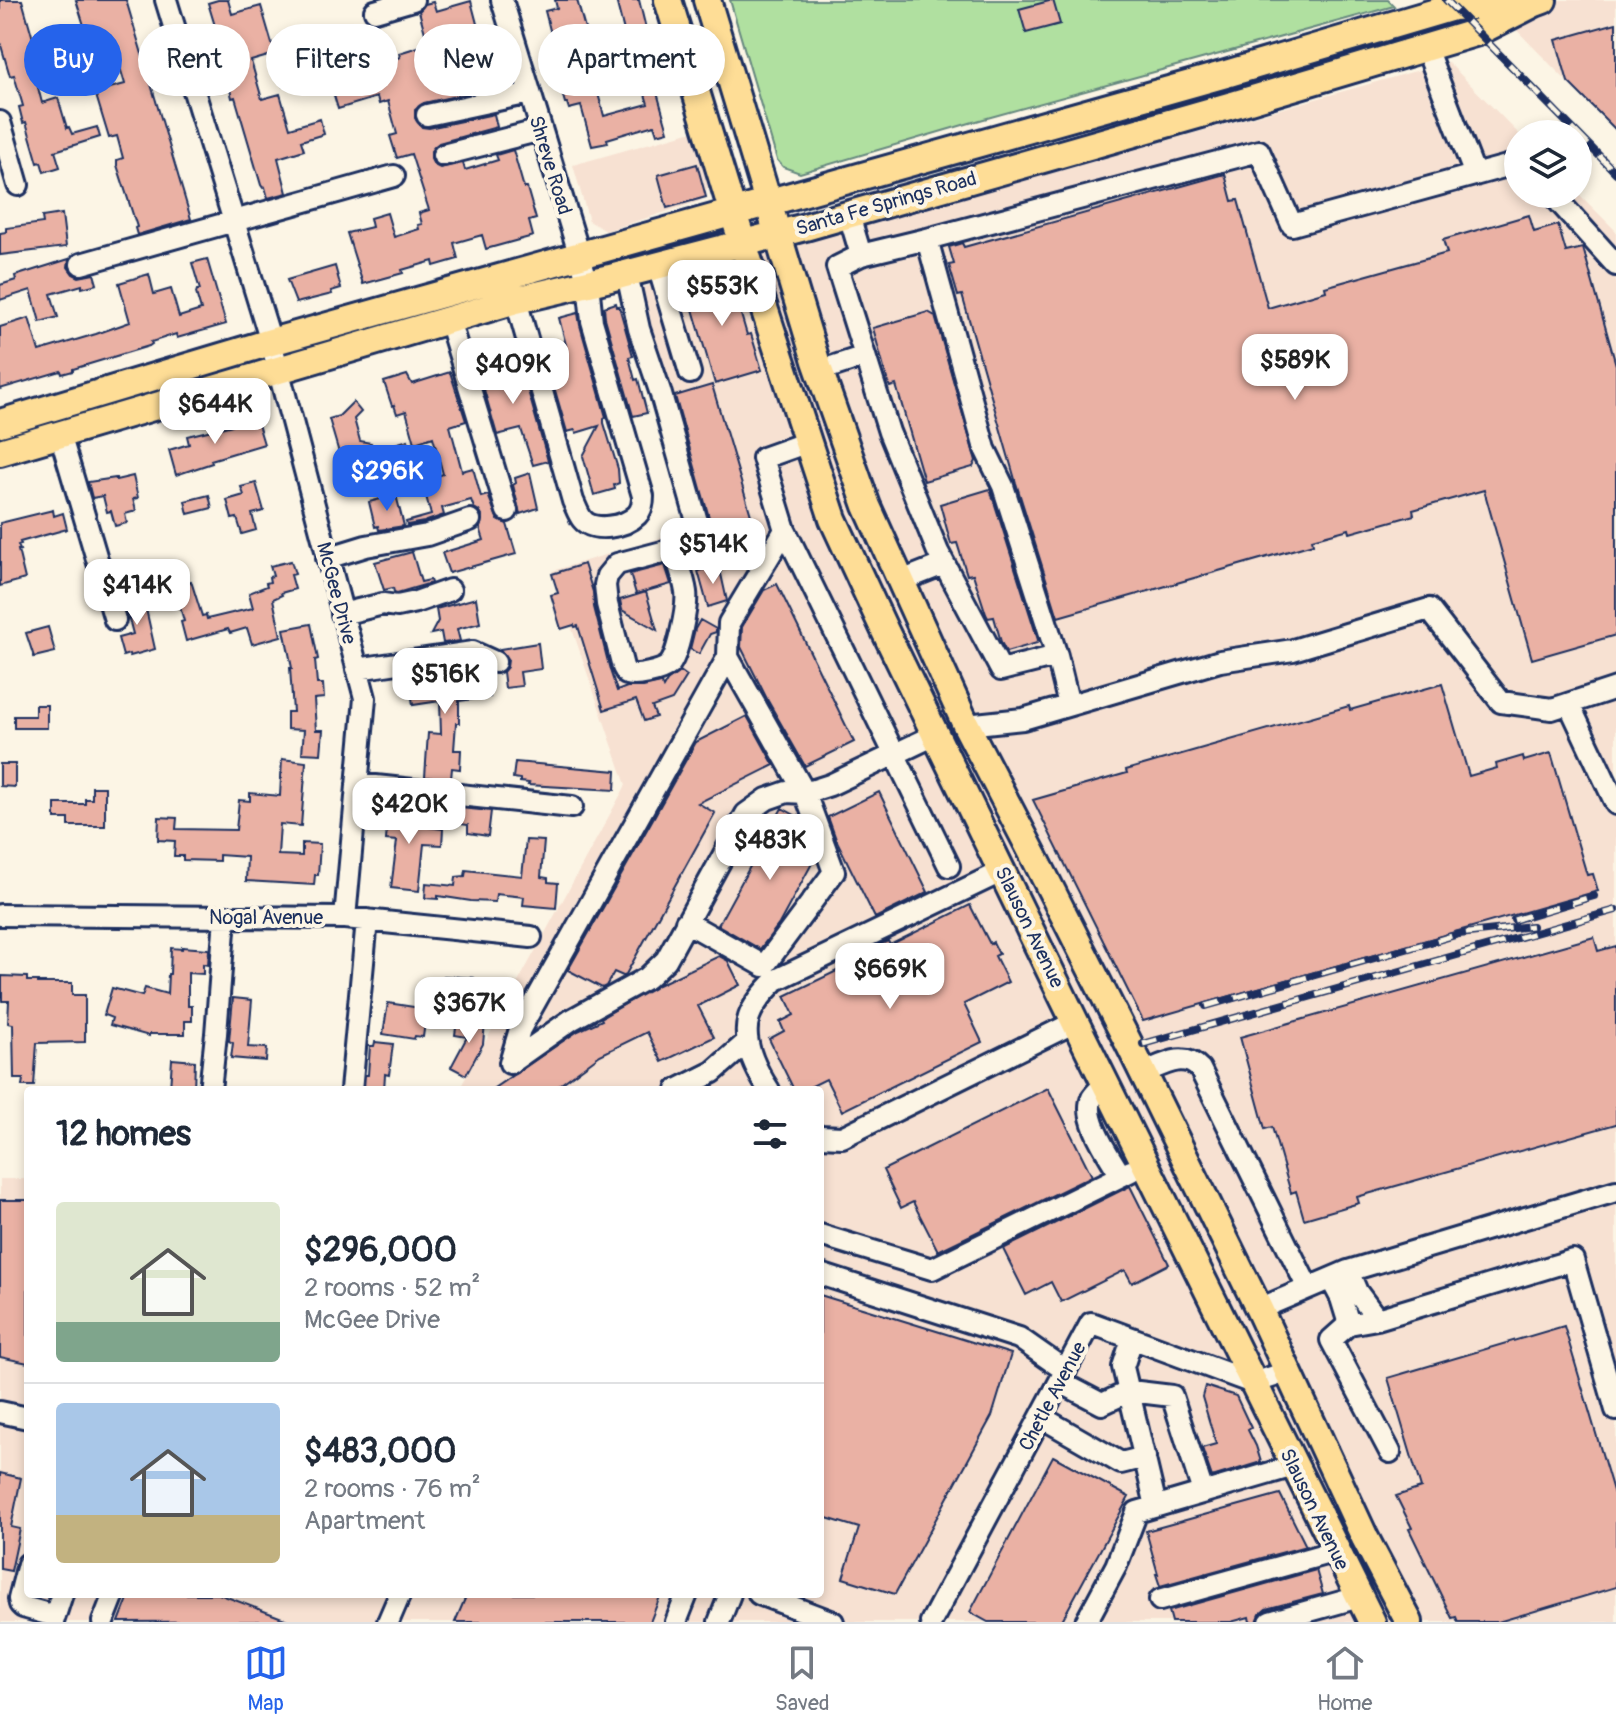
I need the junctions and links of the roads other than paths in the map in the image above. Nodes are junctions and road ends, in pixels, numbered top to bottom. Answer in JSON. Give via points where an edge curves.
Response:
{"nodes":[{"id":1,"x":166,"y":0,"type":"edge"},
{"id":2,"x":413,"y":0,"type":"edge"},
{"id":3,"x":502,"y":0,"type":"edge"},
{"id":4,"x":668,"y":0,"type":"edge"},
{"id":5,"x":707,"y":0,"type":"edge"},
{"id":6,"x":1539,"y":1,"type":"edge"},
{"id":7,"x":375,"y":11,"type":"dead end"},
{"id":8,"x":1426,"y":48,"type":"junction"},
{"id":9,"x":1226,"y":74,"type":"junction"},
{"id":10,"x":530,"y":93,"type":"junction"},
{"id":11,"x":1236,"y":104,"type":"junction"},
{"id":12,"x":427,"y":115,"type":"dead end"},
{"id":13,"x":0,"y":122,"type":"edge"},
{"id":14,"x":541,"y":130,"type":"junction"},
{"id":15,"x":443,"y":155,"type":"dead end"},
{"id":16,"x":1504,"y":167,"type":"edge"},
{"id":17,"x":1475,"y":175,"type":"junction"},
{"id":18,"x":394,"y":176,"type":"dead end"},
{"id":19,"x":18,"y":185,"type":"dead end"},
{"id":20,"x":768,"y":203,"type":"junction"},
{"id":21,"x":1565,"y":208,"type":"edge"},
{"id":22,"x":733,"y":213,"type":"junction"},
{"id":23,"x":849,"y":215,"type":"junction"},
{"id":24,"x":234,"y":221,"type":"junction"},
{"id":25,"x":777,"y":233,"type":"junction"},
{"id":26,"x":927,"y":239,"type":"junction"},
{"id":27,"x":742,"y":243,"type":"junction"},
{"id":28,"x":861,"y":255,"type":"junction"},
{"id":29,"x":579,"y":257,"type":"junction"},
{"id":30,"x":81,"y":264,"type":"dead end"},
{"id":31,"x":1616,"y":265,"type":"edge"},
{"id":32,"x":658,"y":266,"type":"junction"},
{"id":33,"x":627,"y":274,"type":"junction"},
{"id":34,"x":588,"y":283,"type":"junction"},
{"id":35,"x":516,"y":300,"type":"junction"},
{"id":36,"x":449,"y":320,"type":"junction"},
{"id":37,"x":271,"y":342,"type":"junction"},
{"id":38,"x":865,"y":356,"type":"junction"},
{"id":39,"x":278,"y":370,"type":"junction"},
{"id":40,"x":819,"y":371,"type":"junction"},
{"id":41,"x":690,"y":373,"type":"dead end"},
{"id":42,"x":0,"y":423,"type":"edge"},
{"id":43,"x":60,"y":434,"type":"junction"},
{"id":44,"x":808,"y":442,"type":"junction"},
{"id":45,"x":0,"y":452,"type":"edge"},
{"id":46,"x":507,"y":511,"type":"dead end"},
{"id":47,"x":470,"y":520,"type":"dead end"},
{"id":48,"x":785,"y":530,"type":"junction"},
{"id":49,"x":674,"y":549,"type":"junction"},
{"id":50,"x":327,"y":558,"type":"junction"},
{"id":51,"x":944,"y":564,"type":"junction"},
{"id":52,"x":901,"y":581,"type":"junction"},
{"id":53,"x":450,"y":590,"type":"dead end"},
{"id":54,"x":342,"y":614,"type":"junction"},
{"id":55,"x":115,"y":620,"type":"dead end"},
{"id":56,"x":1057,"y":656,"type":"junction"},
{"id":57,"x":728,"y":657,"type":"junction"},
{"id":58,"x":495,"y":662,"type":"dead end"},
{"id":59,"x":357,"y":669,"type":"junction"},
{"id":60,"x":1616,"y":688,"type":"edge"},
{"id":61,"x":1569,"y":704,"type":"junction"},
{"id":62,"x":1069,"y":705,"type":"junction"},
{"id":63,"x":966,"y":725,"type":"junction"},
{"id":64,"x":935,"y":735,"type":"junction"},
{"id":65,"x":894,"y":754,"type":"junction"},
{"id":66,"x":357,"y":784,"type":"junction"},
{"id":67,"x":805,"y":793,"type":"junction"},
{"id":68,"x":1616,"y":804,"type":"edge"},
{"id":69,"x":572,"y":807,"type":"dead end"},
{"id":70,"x":1035,"y":858,"type":"junction"},
{"id":71,"x":949,"y":866,"type":"dead end"},
{"id":72,"x":1003,"y":871,"type":"junction"},
{"id":73,"x":0,"y":915,"type":"edge"},
{"id":74,"x":225,"y":917,"type":"junction"},
{"id":75,"x":345,"y":918,"type":"junction"},
{"id":76,"x":367,"y":920,"type":"junction"},
{"id":77,"x":686,"y":922,"type":"junction"},
{"id":78,"x":531,"y":937,"type":"dead end"},
{"id":79,"x":1075,"y":1022,"type":"junction"},
{"id":80,"x":747,"y":1042,"type":"junction"},
{"id":81,"x":1143,"y":1073,"type":"junction"},
{"id":82,"x":1106,"y":1083,"type":"junction"},
{"id":83,"x":210,"y":1086,"type":"edge"},
{"id":84,"x":351,"y":1086,"type":"edge"},
{"id":85,"x":685,"y":1086,"type":"edge"},
{"id":86,"x":766,"y":1086,"type":"edge"},
{"id":87,"x":824,"y":1136,"type":"edge"},
{"id":88,"x":1145,"y":1165,"type":"junction"},
{"id":89,"x":1121,"y":1176,"type":"junction"},
{"id":90,"x":1616,"y":1191,"type":"edge"},
{"id":91,"x":824,"y":1236,"type":"edge"},
{"id":92,"x":824,"y":1275,"type":"edge"},
{"id":93,"x":1339,"y":1275,"type":"junction"},
{"id":94,"x":1308,"y":1288,"type":"junction"},
{"id":95,"x":1259,"y":1309,"type":"junction"},
{"id":96,"x":1377,"y":1319,"type":"junction"},
{"id":97,"x":1349,"y":1324,"type":"junction"},
{"id":98,"x":1132,"y":1339,"type":"junction"},
{"id":99,"x":1287,"y":1372,"type":"junction"},
{"id":100,"x":1063,"y":1376,"type":"junction"},
{"id":101,"x":1253,"y":1383,"type":"junction"},
{"id":102,"x":1130,"y":1391,"type":"junction"},
{"id":103,"x":1616,"y":1410,"type":"edge"},
{"id":104,"x":0,"y":1412,"type":"edge"},
{"id":105,"x":24,"y":1417,"type":"edge"},
{"id":106,"x":1041,"y":1417,"type":"junction"},
{"id":107,"x":1390,"y":1452,"type":"dead end"},
{"id":108,"x":1145,"y":1457,"type":"junction"},
{"id":109,"x":1294,"y":1466,"type":"junction"},
{"id":110,"x":1203,"y":1492,"type":"junction"},
{"id":111,"x":1156,"y":1506,"type":"junction"},
{"id":112,"x":1336,"y":1551,"type":"junction"},
{"id":113,"x":24,"y":1580,"type":"edge"},
{"id":114,"x":1359,"y":1597,"type":"junction"},
{"id":115,"x":61,"y":1598,"type":"edge"},
{"id":116,"x":112,"y":1598,"type":"edge"},
{"id":117,"x":398,"y":1598,"type":"edge"},
{"id":118,"x":685,"y":1598,"type":"edge"},
{"id":119,"x":728,"y":1598,"type":"edge"},
{"id":120,"x":770,"y":1598,"type":"edge"},
{"id":121,"x":1160,"y":1600,"type":"dead end"},
{"id":122,"x":54,"y":1619,"type":"edge"},
{"id":123,"x":935,"y":1621,"type":"edge"},
{"id":124,"x":103,"y":1622,"type":"edge"},
{"id":125,"x":388,"y":1622,"type":"edge"},
{"id":126,"x":676,"y":1622,"type":"edge"},
{"id":127,"x":719,"y":1622,"type":"edge"},
{"id":128,"x":833,"y":1622,"type":"edge"},
{"id":129,"x":1086,"y":1622,"type":"edge"},
{"id":130,"x":1270,"y":1622,"type":"edge"},
{"id":131,"x":1372,"y":1622,"type":"edge"},
{"id":132,"x":1409,"y":1622,"type":"edge"}],
"edges":[{"from":1,"to":24,"type":"street","name":"McGee Drive"},
{"from":2,"to":7,"type":"street"},
{"from":3,"to":10,"type":"street","name":"Shreve Road"},
{"from":4,"to":22,"type":"main road","name":"Slauson Avenue"},
{"from":5,"to":20,"type":"main road","name":"Slauson Avenue"},
{"from":6,"to":8,"type":"main road","name":"Santa Fe Springs Road","via":[[1478,32]]},
{"from":6,"to":9,"type":"main road","name":"Santa Fe Springs Road","via":[[1453,7]]},
{"from":8,"to":11,"type":"main road","name":"Santa Fe Springs Road"},
{"from":8,"to":17,"type":"street"},
{"from":9,"to":11,"type":"main road"},
{"from":9,"to":20,"type":"main road","name":"Santa Fe Springs Road"},
{"from":10,"to":12,"type":"street"},
{"from":10,"to":14,"type":"street","name":"Shreve Road"},
{"from":11,"to":23,"type":"main road","name":"Santa Fe Springs Road"},
{"from":13,"to":19,"type":"street"},
{"from":14,"to":15,"type":"street"},
{"from":14,"to":29,"type":"street","name":"Shreve Road"},
{"from":16,"to":17,"type":"street"},
{"from":17,"to":26,"type":"street","via":[[1292,225],[1259,151]]},
{"from":18,"to":24,"type":"street"},
{"from":20,"to":22,"type":"main road","name":"Santa Fe Springs Road"},
{"from":20,"to":25,"type":"main road","name":"Slauson Avenue"},
{"from":21,"to":31,"type":"street"},
{"from":22,"to":27,"type":"main road","name":"Slauson Avenue"},
{"from":22,"to":29,"type":"main road","name":"Santa Fe Springs Road"},
{"from":23,"to":25,"type":"main road","name":"Santa Fe Springs Road"},
{"from":23,"to":28,"type":"street"},
{"from":24,"to":30,"type":"street"},
{"from":24,"to":37,"type":"street","name":"McGee Drive"},
{"from":25,"to":27,"type":"main road","name":"Santa Fe Springs Road"},
{"from":25,"to":40,"type":"main road","name":"Slauson Avenue"},
{"from":26,"to":28,"type":"street"},
{"from":26,"to":56,"type":"street","via":[[985,449],[1003,486]]},
{"from":27,"to":32,"type":"main road","name":"Santa Fe Springs Road"},
{"from":27,"to":44,"type":"main road","name":"Slauson Avenue"},
{"from":28,"to":38,"type":"street","via":[[837,267]]},
{"from":29,"to":34,"type":"street","name":"Shreve Road"},
{"from":29,"to":37,"type":"main road","name":"Santa Fe Springs Road"},
{"from":32,"to":33,"type":"main road","name":"Santa Fe Springs Road"},
{"from":32,"to":41,"type":"street"},
{"from":33,"to":34,"type":"main road","name":"Santa Fe Springs Road"},
{"from":33,"to":49,"type":"street","via":[[698,525],[689,545]]},
{"from":34,"to":35,"type":"main road","name":"Santa Fe Springs Road"},
{"from":34,"to":35,"type":"street","name":"Shreve Road","via":[[592,321],[643,496],[636,517],[623,523],[598,528],[580,518]]},
{"from":35,"to":36,"type":"main road","name":"Santa Fe Springs Road"},
{"from":36,"to":39,"type":"main road","name":"Santa Fe Springs Road"},
{"from":36,"to":46,"type":"street"},
{"from":37,"to":39,"type":"street","name":"McGee Drive"},
{"from":37,"to":42,"type":"main road","name":"Santa Fe Springs Road"},
{"from":38,"to":40,"type":"street"},
{"from":38,"to":51,"type":"street","via":[[889,432]]},
{"from":39,"to":43,"type":"main road","name":"Santa Fe Springs Road"},
{"from":39,"to":50,"type":"street","name":"McGee Drive"},
{"from":40,"to":52,"type":"main road","name":"Slauson Avenue","via":[[867,506]]},
{"from":43,"to":45,"type":"main road","name":"Santa Fe Springs Road"},
{"from":43,"to":55,"type":"street"},
{"from":44,"to":48,"type":"street","via":[[763,458]]},
{"from":44,"to":64,"type":"main road","name":"Slauson Avenue","via":[[833,519]]},
{"from":47,"to":50,"type":"street"},
{"from":48,"to":57,"type":"street","via":[[729,623]]},
{"from":48,"to":65,"type":"street"},
{"from":49,"to":49,"type":"street","via":[[617,564],[607,576],[607,604],[627,674],[666,668],[674,657],[686,593]]},
{"from":50,"to":54,"type":"street","name":"McGee Drive"},
{"from":51,"to":52,"type":"street"},
{"from":51,"to":56,"type":"street","via":[[1001,670]]},
{"from":52,"to":63,"type":"main road","name":"Slauson Avenue"},
{"from":53,"to":54,"type":"street","via":[[416,602]]},
{"from":54,"to":59,"type":"street","name":"McGee Drive"},
{"from":56,"to":62,"type":"street"},
{"from":57,"to":67,"type":"street"},
{"from":57,"to":77,"type":"street","via":[[520,1029],[510,1063],[571,1020],[647,978],[666,960]]},
{"from":58,"to":59,"type":"street","via":[[473,652]]},
{"from":59,"to":66,"type":"street","name":"McGee Drive","via":[[365,698]]},
{"from":60,"to":61,"type":"street"},
{"from":61,"to":62,"type":"street","via":[[1552,709],[1501,702],[1429,609],[1293,650],[1220,661]]},
{"from":61,"to":68,"type":"street"},
{"from":62,"to":63,"type":"street","via":[[1023,719]]},
{"from":63,"to":64,"type":"main road"},
{"from":63,"to":70,"type":"main road","name":"Slauson Avenue"},
{"from":64,"to":65,"type":"street"},
{"from":64,"to":72,"type":"main road","name":"Slauson Avenue"},
{"from":65,"to":67,"type":"street"},
{"from":65,"to":71,"type":"street"},
{"from":66,"to":69,"type":"street"},
{"from":66,"to":75,"type":"street","name":"McGee Drive"},
{"from":67,"to":77,"type":"street","via":[[767,799],[746,814]]},
{"from":67,"to":77,"type":"street","via":[[834,872],[764,966]]},
{"from":70,"to":72,"type":"main road"},
{"from":70,"to":81,"type":"main road","name":"Slauson Avenue"},
{"from":72,"to":79,"type":"main road","name":"Slauson Avenue"},
{"from":72,"to":80,"type":"street","via":[[776,980],[749,1017]]},
{"from":73,"to":74,"type":"street","name":"Nogal Avenue"},
{"from":74,"to":75,"type":"street","name":"Nogal Avenue"},
{"from":74,"to":83,"type":"street"},
{"from":75,"to":76,"type":"street","name":"Nogal Avenue"},
{"from":76,"to":78,"type":"street","name":"Nogal Avenue"},
{"from":76,"to":84,"type":"street"},
{"from":79,"to":82,"type":"main road","name":"Slauson Avenue"},
{"from":79,"to":87,"type":"street","via":[[842,1137]]},
{"from":80,"to":85,"type":"street","via":[[713,1072]]},
{"from":80,"to":86,"type":"street"},
{"from":81,"to":94,"type":"street","via":[[1185,1059],[1200,1069]]},
{"from":81,"to":95,"type":"main road","name":"Slauson Avenue"},
{"from":82,"to":88,"type":"main road","name":"Slauson Avenue"},
{"from":82,"to":89,"type":"street","via":[[1092,1098],[1090,1110]]},
{"from":88,"to":89,"type":"street"},
{"from":88,"to":101,"type":"main road","name":"Slauson Avenue"},
{"from":89,"to":91,"type":"street","via":[[932,1269]]},
{"from":90,"to":93,"type":"street"},
{"from":92,"to":100,"type":"street","via":[[1019,1338]]},
{"from":93,"to":94,"type":"street"},
{"from":93,"to":96,"type":"street"},
{"from":93,"to":97,"type":"street"},
{"from":94,"to":95,"type":"street"},
{"from":95,"to":99,"type":"main road","name":"Slauson Avenue"},
{"from":96,"to":97,"type":"street"},
{"from":96,"to":103,"type":"street","via":[[1573,1260]]},
{"from":97,"to":107,"type":"street","via":[[1331,1340]]},
{"from":98,"to":100,"type":"street","name":"Chetle Avenue","via":[[1091,1323]]},
{"from":98,"to":101,"type":"street","name":"Chetle Avenue"},
{"from":98,"to":102,"type":"street","via":[[1123,1367]]},
{"from":99,"to":101,"type":"street"},
{"from":99,"to":132,"type":"main road","name":"Slauson Avenue"},
{"from":100,"to":102,"type":"street","via":[[1102,1404]]},
{"from":100,"to":106,"type":"street","name":"Chetle Avenue"},
{"from":101,"to":109,"type":"main road","name":"Slauson Avenue"},
{"from":102,"to":108,"type":"street"},
{"from":102,"to":110,"type":"street","via":[[1172,1396]]},
{"from":104,"to":105,"type":"street"},
{"from":106,"to":108,"type":"street","via":[[1121,1463]]},
{"from":106,"to":123,"type":"street","name":"Chetle Avenue"},
{"from":108,"to":111,"type":"street"},
{"from":109,"to":110,"type":"street"},
{"from":109,"to":112,"type":"main road","name":"Slauson Avenue"},
{"from":110,"to":111,"type":"street"},
{"from":111,"to":129,"type":"street","via":[[1137,1512]]},
{"from":112,"to":114,"type":"main road","name":"Slauson Avenue"},
{"from":112,"to":121,"type":"street"},
{"from":113,"to":122,"type":"street","via":[[20,1604]]},
{"from":114,"to":130,"type":"street"},
{"from":114,"to":131,"type":"main road","name":"Slauson Avenue"},
{"from":115,"to":122,"type":"street"},
{"from":116,"to":124,"type":"street"},
{"from":117,"to":125,"type":"street"},
{"from":118,"to":126,"type":"street"},
{"from":119,"to":127,"type":"street"},
{"from":120,"to":128,"type":"street"}]}
